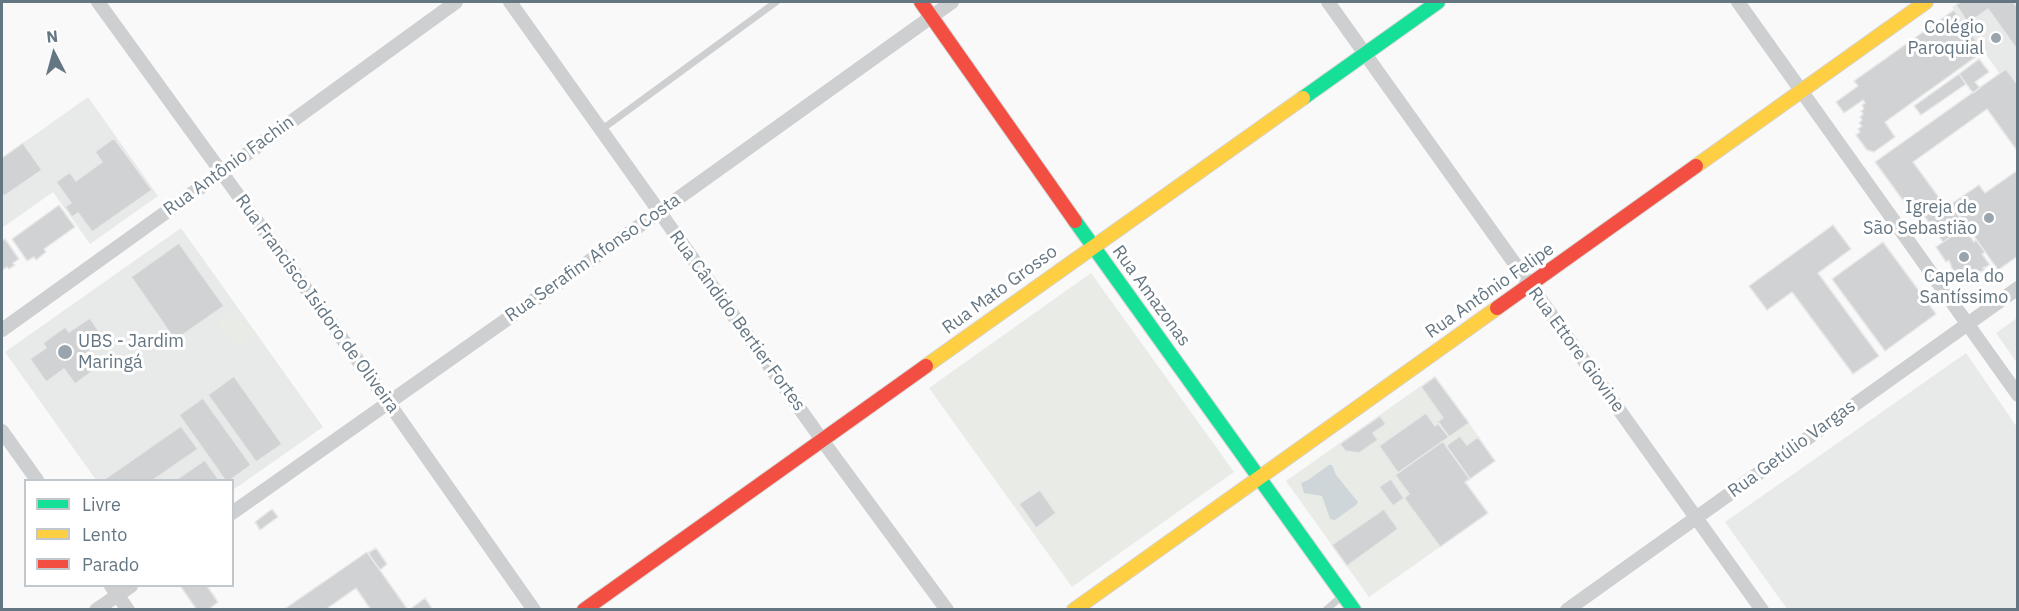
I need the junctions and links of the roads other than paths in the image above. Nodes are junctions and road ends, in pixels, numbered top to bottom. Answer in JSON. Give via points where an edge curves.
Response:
{"nodes":[{"id":1,"x":98,"y":2,"type":"edge"},
{"id":2,"x":456,"y":2,"type":"edge"},
{"id":3,"x":510,"y":2,"type":"edge"},
{"id":4,"x":776,"y":2,"type":"edge"},
{"id":5,"x":921,"y":2,"type":"edge"},
{"id":6,"x":952,"y":2,"type":"edge"},
{"id":7,"x":1328,"y":2,"type":"edge"},
{"id":8,"x":1438,"y":2,"type":"edge"},
{"id":9,"x":1738,"y":2,"type":"edge"},
{"id":10,"x":1926,"y":2,"type":"edge"},
{"id":11,"x":932,"y":16,"type":"junction"},
{"id":12,"x":1365,"y":54,"type":"junction"},
{"id":13,"x":1802,"y":91,"type":"junction"},
{"id":14,"x":601,"y":130,"type":"junction"},
{"id":15,"x":222,"y":172,"type":"junction"},
{"id":16,"x":659,"y":212,"type":"junction"},
{"id":17,"x":1093,"y":246,"type":"junction"},
{"id":18,"x":1530,"y":285,"type":"junction"},
{"id":19,"x":2018,"y":288,"type":"edge"},
{"id":20,"x":1967,"y":324,"type":"junction"},
{"id":21,"x":2,"y":330,"type":"edge"},
{"id":22,"x":2018,"y":395,"type":"edge"},
{"id":23,"x":388,"y":402,"type":"junction"},
{"id":24,"x":2,"y":431,"type":"edge"},
{"id":25,"x":822,"y":440,"type":"junction"},
{"id":26,"x":1260,"y":477,"type":"junction"},
{"id":27,"x":36,"y":479,"type":"edge"},
{"id":28,"x":234,"y":512,"type":"edge"},
{"id":29,"x":1696,"y":517,"type":"junction"},
{"id":30,"x":115,"y":590,"type":"edge"},
{"id":31,"x":1344,"y":595,"type":"junction"},
{"id":32,"x":96,"y":609,"type":"edge"},
{"id":33,"x":128,"y":609,"type":"edge"},
{"id":34,"x":534,"y":609,"type":"edge"},
{"id":35,"x":584,"y":609,"type":"edge"},
{"id":36,"x":947,"y":609,"type":"edge"},
{"id":37,"x":1074,"y":609,"type":"edge"},
{"id":38,"x":1326,"y":609,"type":"edge"},
{"id":39,"x":1354,"y":609,"type":"edge"},
{"id":40,"x":1568,"y":609,"type":"edge"},
{"id":41,"x":1762,"y":609,"type":"edge"}],
"edges":[{"from":1,"to":15,"type":"street","name":"Rua Francisco Isidoro de Oliveira"},
{"from":2,"to":15,"type":"street","name":"Rua Antônio Fachin"},
{"from":3,"to":14,"type":"street","name":"Rua Cândido Bertier Fortes"},
{"from":4,"to":14,"type":"lane"},
{"from":5,"to":11,"type":"street","name":"Rua Amazonas"},
{"from":6,"to":11,"type":"street","name":"Rua Serafim Afonso Costa"},
{"from":7,"to":12,"type":"street","name":"Rua Ettore Giovine"},
{"from":8,"to":12,"type":"street","name":"Rua Mato Grosso"},
{"from":9,"to":13,"type":"street"},
{"from":10,"to":13,"type":"street","name":"Rua Antônio Felipe"},
{"from":11,"to":16,"type":"street","name":"Rua Serafim Afonso Costa"},
{"from":11,"to":17,"type":"street","name":"Rua Amazonas"},
{"from":12,"to":17,"type":"street","name":"Rua Mato Grosso"},
{"from":12,"to":18,"type":"street","name":"Rua Ettore Giovine"},
{"from":13,"to":18,"type":"street","name":"Rua Antônio Felipe"},
{"from":13,"to":20,"type":"street"},
{"from":14,"to":16,"type":"street","name":"Rua Cândido Bertier Fortes"},
{"from":15,"to":21,"type":"street","name":"Rua Antônio Fachin"},
{"from":15,"to":23,"type":"street","name":"Rua Francisco Isidoro de Oliveira"},
{"from":16,"to":23,"type":"street","name":"Rua Serafim Afonso Costa"},
{"from":16,"to":25,"type":"street","name":"Rua Cândido Bertier Fortes"},
{"from":17,"to":25,"type":"street","name":"Rua Mato Grosso"},
{"from":17,"to":26,"type":"street","name":"Rua Amazonas"},
{"from":18,"to":26,"type":"street","name":"Rua Antônio Felipe"},
{"from":18,"to":29,"type":"street","name":"Rua Ettore Giovine"},
{"from":19,"to":20,"type":"street","name":"Rua Getúlio Vargas"},
{"from":20,"to":22,"type":"street"},
{"from":20,"to":29,"type":"street","name":"Rua Getúlio Vargas"},
{"from":23,"to":28,"type":"street","name":"Rua Serafim Afonso Costa"},
{"from":23,"to":34,"type":"street","name":"Rua Francisco Isidoro de Oliveira"},
{"from":24,"to":27,"type":"street"},
{"from":25,"to":35,"type":"street","name":"Rua Mato Grosso"},
{"from":25,"to":36,"type":"street","name":"Rua Cândido Bertier Fortes"},
{"from":26,"to":31,"type":"street","name":"Rua Amazonas"},
{"from":26,"to":37,"type":"street","name":"Rua Antônio Felipe"},
{"from":29,"to":40,"type":"street","name":"Rua Getúlio Vargas"},
{"from":29,"to":41,"type":"street","name":"Rua Ettore Giovine"},
{"from":30,"to":32,"type":"street"},
{"from":30,"to":33,"type":"street"},
{"from":31,"to":38,"type":"lane"},
{"from":31,"to":39,"type":"street","name":"Rua Amazonas"}]}
